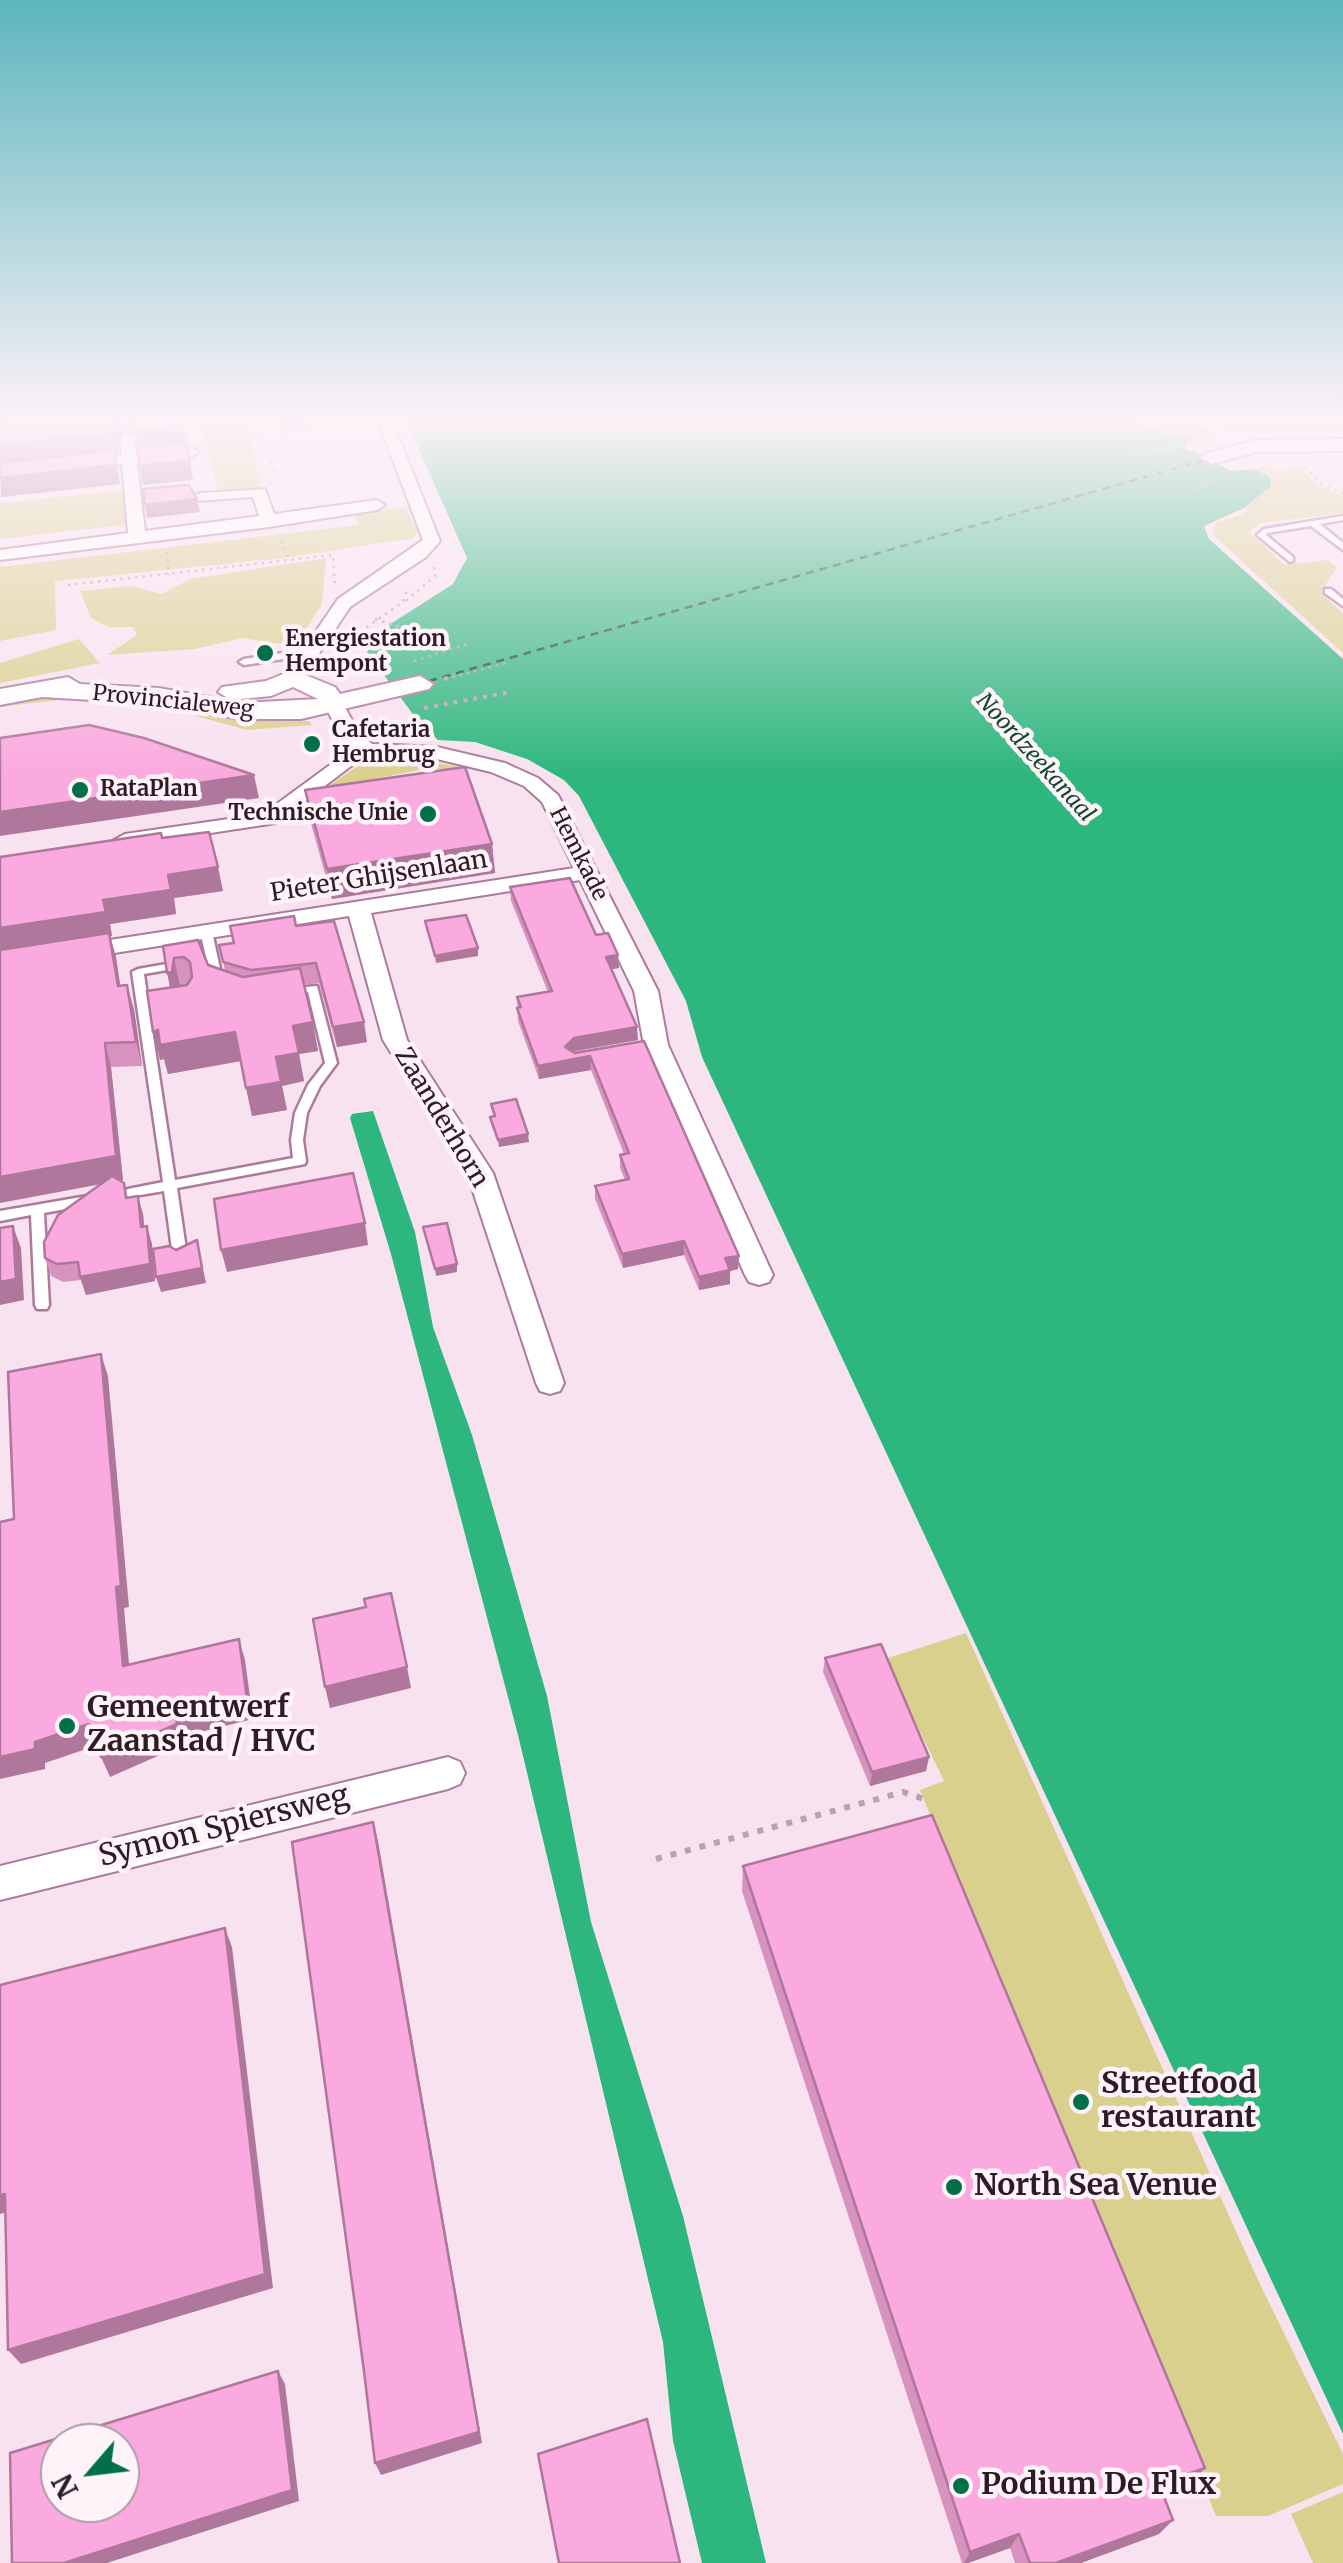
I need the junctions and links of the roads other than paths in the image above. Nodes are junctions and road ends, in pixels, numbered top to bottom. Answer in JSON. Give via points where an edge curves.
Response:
{"nodes":[{"id":1,"x":138,"y":538,"type":"joint"},
{"id":2,"x":141,"y":538,"type":"edge"},
{"id":3,"x":431,"y":538,"type":"edge"},
{"id":4,"x":1264,"y":538,"type":"edge"},
{"id":5,"x":0,"y":555,"type":"edge"},
{"id":6,"x":1290,"y":560,"type":"dead end"},
{"id":7,"x":1328,"y":591,"type":"dead end"},
{"id":8,"x":1343,"y":603,"type":"edge"},
{"id":9,"x":244,"y":662,"type":"dead end"},
{"id":10,"x":301,"y":668,"type":"junction"},
{"id":11,"x":421,"y":684,"type":"road end"},
{"id":12,"x":44,"y":690,"type":"junction"},
{"id":13,"x":0,"y":697,"type":"edge"},
{"id":14,"x":336,"y":706,"type":"junction"},
{"id":15,"x":367,"y":750,"type":"junction"},
{"id":16,"x":96,"y":844,"type":"edge"},
{"id":17,"x":588,"y":872,"type":"junction"},
{"id":18,"x":358,"y":907,"type":"junction"},
{"id":19,"x":206,"y":932,"type":"junction"},
{"id":20,"x":176,"y":936,"type":"junction"},
{"id":21,"x":212,"y":959,"type":"junction"},
{"id":22,"x":0,"y":964,"type":"edge"},
{"id":23,"x":182,"y":968,"type":"junction"},
{"id":24,"x":236,"y":992,"type":"edge"},
{"id":25,"x":274,"y":994,"type":"edge"},
{"id":26,"x":174,"y":1008,"type":"edge"},
{"id":27,"x":144,"y":1013,"type":"junction"},
{"id":28,"x":170,"y":1185,"type":"junction"},
{"id":29,"x":128,"y":1193,"type":"edge"},
{"id":30,"x":93,"y":1200,"type":"edge"},
{"id":31,"x":37,"y":1210,"type":"junction"},
{"id":32,"x":0,"y":1216,"type":"edge"},
{"id":33,"x":180,"y":1256,"type":"edge"},
{"id":34,"x":760,"y":1275,"type":"dead end"},
{"id":35,"x":42,"y":1304,"type":"dead end"},
{"id":36,"x":550,"y":1383,"type":"dead end"},
{"id":37,"x":448,"y":1773,"type":"dead end"},
{"id":38,"x":0,"y":1883,"type":"edge"}],
"edges":[{"from":1,"to":2,"type":"street"},
{"from":1,"to":5,"type":"street"},
{"from":3,"to":10,"type":"street","via":[[344,603]]},
{"from":4,"to":6,"type":"lane"},
{"from":7,"to":8,"type":"lane"},
{"from":9,"to":10,"type":"lane","via":[[283,656]]},
{"from":10,"to":12,"type":"main road","name":"Provincialeweg","via":[[270,688],[244,692],[120,677]]},
{"from":10,"to":14,"type":"main road"},
{"from":11,"to":14,"type":"main road","name":"Provincialeweg"},
{"from":12,"to":13,"type":"main road","name":"Provincialeweg"},
{"from":12,"to":14,"type":"main road","name":"Provincialeweg","via":[[143,694],[240,711]]},
{"from":14,"to":15,"type":"street"},
{"from":15,"to":16,"type":"street","via":[[269,818]]},
{"from":15,"to":17,"type":"street","name":"Hemkade","via":[[437,753],[530,782],[551,799]]},
{"from":17,"to":18,"type":"street","name":"Pieter Ghijsenlaan"},
{"from":17,"to":34,"type":"street","name":"Hemkade","via":[[646,991],[648,1047]]},
{"from":18,"to":19,"type":"street","name":"Pieter Ghijsenlaan"},
{"from":18,"to":36,"type":"street","name":"Zaanderhorn","via":[[395,1040],[480,1173]]},
{"from":19,"to":20,"type":"street","name":"Pieter Ghijsenlaan"},
{"from":19,"to":21,"type":"lane"},
{"from":20,"to":22,"type":"street","name":"Pieter Ghijsenlaan"},
{"from":20,"to":23,"type":"lane"},
{"from":21,"to":23,"type":"lane"},
{"from":21,"to":24,"type":"lane","via":[[218,987]]},
{"from":23,"to":27,"type":"lane","via":[[138,972]]},
{"from":25,"to":28,"type":"lane","via":[[313,988],[331,1063],[301,1113],[300,1161]]},
{"from":26,"to":27,"type":"lane"},
{"from":27,"to":28,"type":"lane"},
{"from":28,"to":29,"type":"lane"},
{"from":28,"to":33,"type":"lane"},
{"from":30,"to":31,"type":"lane"},
{"from":31,"to":32,"type":"lane"},
{"from":31,"to":35,"type":"lane"},
{"from":37,"to":38,"type":"street","name":"Symon Spiersweg"}]}
